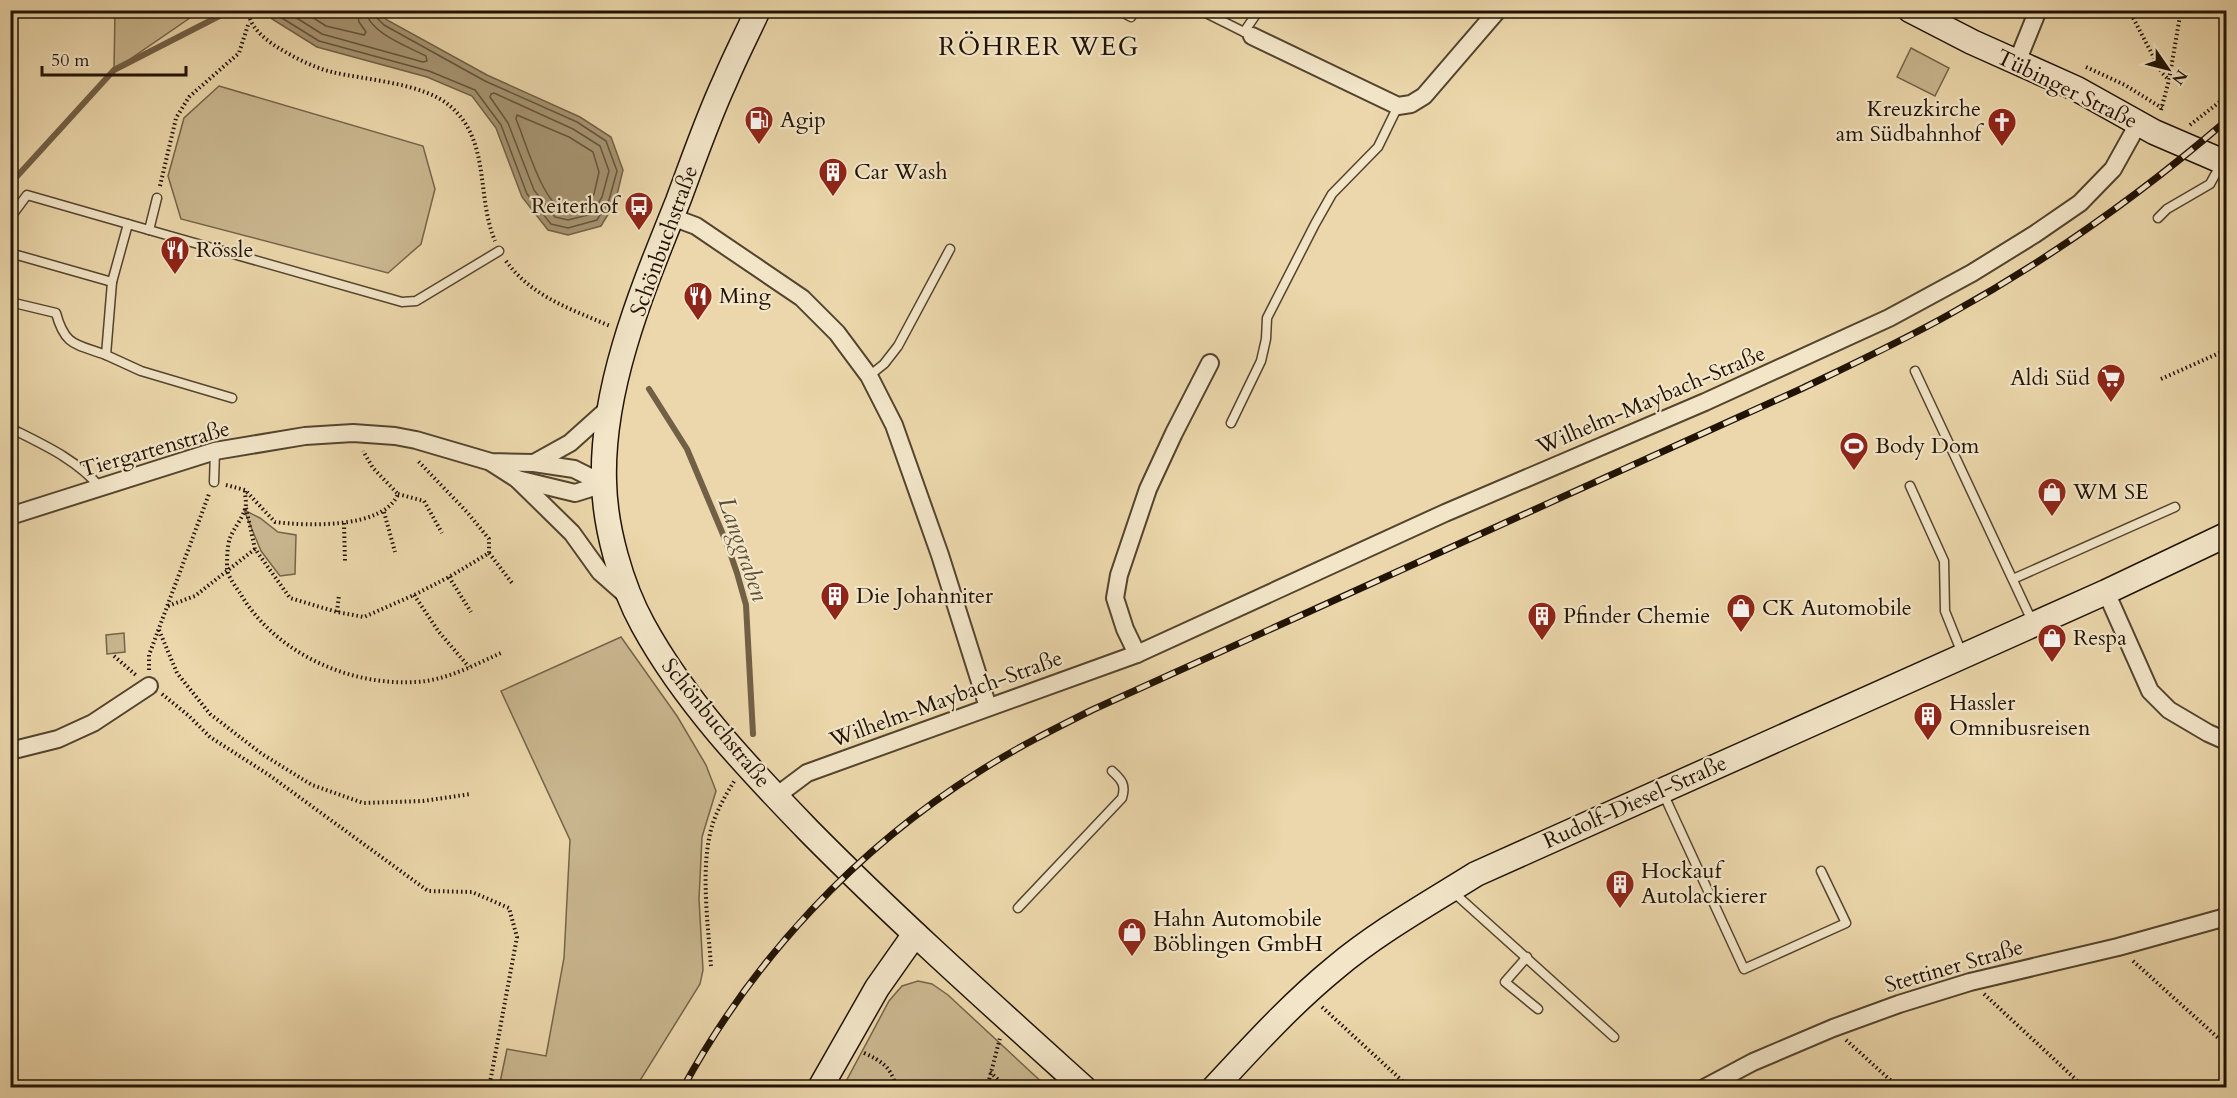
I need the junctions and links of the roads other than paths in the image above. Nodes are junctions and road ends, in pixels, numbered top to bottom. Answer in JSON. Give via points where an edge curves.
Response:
{"nodes":[{"id":1,"x":758,"y":10,"type":"edge"},
{"id":2,"x":1118,"y":10,"type":"edge"},
{"id":3,"x":1135,"y":10,"type":"edge"},
{"id":4,"x":1200,"y":10,"type":"edge"},
{"id":5,"x":1259,"y":10,"type":"edge"},
{"id":6,"x":1498,"y":10,"type":"edge"},
{"id":7,"x":1910,"y":10,"type":"edge"},
{"id":8,"x":2038,"y":10,"type":"edge"},
{"id":9,"x":1248,"y":34,"type":"junction"},
{"id":10,"x":2017,"y":62,"type":"junction"},
{"id":11,"x":1398,"y":106,"type":"junction"},
{"id":12,"x":2138,"y":124,"type":"junction"},
{"id":13,"x":2224,"y":162,"type":"edge"},
{"id":14,"x":157,"y":198,"type":"road end"},
{"id":15,"x":672,"y":217,"type":"junction"},
{"id":16,"x":10,"y":218,"type":"edge"},
{"id":17,"x":2158,"y":218,"type":"dead end"},
{"id":18,"x":128,"y":224,"type":"junction"},
{"id":19,"x":149,"y":230,"type":"junction"},
{"id":20,"x":950,"y":249,"type":"dead end"},
{"id":21,"x":499,"y":251,"type":"road end"},
{"id":22,"x":10,"y":253,"type":"edge"},
{"id":23,"x":112,"y":282,"type":"junction"},
{"id":24,"x":10,"y":302,"type":"edge"},
{"id":25,"x":106,"y":355,"type":"junction"},
{"id":26,"x":1210,"y":363,"type":"dead end"},
{"id":27,"x":1915,"y":371,"type":"dead end"},
{"id":28,"x":869,"y":376,"type":"junction"},
{"id":29,"x":232,"y":398,"type":"dead end"},
{"id":30,"x":609,"y":408,"type":"junction"},
{"id":31,"x":1231,"y":423,"type":"dead end"},
{"id":32,"x":10,"y":428,"type":"edge"},
{"id":33,"x":215,"y":451,"type":"junction"},
{"id":34,"x":491,"y":462,"type":"junction"},
{"id":35,"x":534,"y":463,"type":"junction"},
{"id":36,"x":516,"y":479,"type":"junction"},
{"id":37,"x":214,"y":482,"type":"road end"},
{"id":38,"x":604,"y":484,"type":"junction"},
{"id":39,"x":1910,"y":486,"type":"dead end"},
{"id":40,"x":101,"y":488,"type":"junction"},
{"id":41,"x":2175,"y":507,"type":"dead end"},
{"id":42,"x":10,"y":516,"type":"edge"},
{"id":43,"x":2226,"y":535,"type":"edge"},
{"id":44,"x":2013,"y":579,"type":"junction"},
{"id":45,"x":2106,"y":592,"type":"junction"},
{"id":46,"x":629,"y":598,"type":"junction"},
{"id":47,"x":2034,"y":624,"type":"junction"},
{"id":48,"x":1137,"y":654,"type":"junction"},
{"id":49,"x":1963,"y":656,"type":"junction"},
{"id":50,"x":149,"y":686,"type":"road end"},
{"id":51,"x":988,"y":707,"type":"junction"},
{"id":52,"x":2226,"y":741,"type":"edge"},
{"id":53,"x":10,"y":751,"type":"edge"},
{"id":54,"x":1113,"y":771,"type":"dead end"},
{"id":55,"x":1661,"y":790,"type":"junction"},
{"id":56,"x":776,"y":797,"type":"junction"},
{"id":57,"x":1821,"y":871,"type":"dead end"},
{"id":58,"x":1451,"y":890,"type":"junction"},
{"id":59,"x":1018,"y":908,"type":"dead end"},
{"id":60,"x":2226,"y":917,"type":"edge"},
{"id":61,"x":915,"y":934,"type":"junction"},
{"id":62,"x":1527,"y":957,"type":"junction"},
{"id":63,"x":1538,"y":1009,"type":"dead end"},
{"id":64,"x":1614,"y":1037,"type":"dead end"},
{"id":65,"x":820,"y":1088,"type":"edge"},
{"id":66,"x":1084,"y":1088,"type":"edge"},
{"id":67,"x":1214,"y":1088,"type":"edge"},
{"id":68,"x":1704,"y":1088,"type":"edge"}],
"edges":[{"from":1,"to":15,"type":"street","name":"Schönbuchstraße","via":[[723,83]]},
{"from":2,"to":3,"type":"lane","via":[[1131,18]]},
{"from":4,"to":9,"type":"lane"},
{"from":5,"to":9,"type":"lane"},
{"from":6,"to":11,"type":"street","via":[[1424,96]]},
{"from":7,"to":10,"type":"street","name":"Tübinger Straße"},
{"from":8,"to":10,"type":"street"},
{"from":9,"to":11,"type":"street"},
{"from":10,"to":12,"type":"street","name":"Tübinger Straße","via":[[2077,89]]},
{"from":11,"to":31,"type":"lane","via":[[1378,147],[1332,194],[1315,224],[1266,318],[1261,361]]},
{"from":12,"to":13,"type":"street","name":"Tübinger Straße"},
{"from":12,"to":48,"type":"street","name":"Wilhelm-Maybach-Straße","via":[[2113,169],[2080,203],[1931,297],[1747,384],[1445,513]]},
{"from":13,"to":17,"type":"lane","via":[[2210,184]]},
{"from":14,"to":19,"type":"lane"},
{"from":15,"to":28,"type":"street","via":[[696,226],[802,298],[837,333]]},
{"from":15,"to":30,"type":"street","name":"Schönbuchstraße","via":[[630,334]]},
{"from":16,"to":18,"type":"lane","via":[[27,195]]},
{"from":18,"to":19,"type":"lane"},
{"from":18,"to":23,"type":"lane"},
{"from":19,"to":21,"type":"lane","via":[[402,302],[416,301]]},
{"from":20,"to":28,"type":"lane","via":[[898,346],[885,364]]},
{"from":22,"to":23,"type":"lane"},
{"from":23,"to":25,"type":"lane"},
{"from":24,"to":25,"type":"lane","via":[[56,313],[67,340]]},
{"from":25,"to":29,"type":"lane"},
{"from":26,"to":48,"type":"street","via":[[1148,489],[1119,575],[1115,598]]},
{"from":27,"to":44,"type":"lane"},
{"from":28,"to":51,"type":"street","via":[[894,424]]},
{"from":30,"to":35,"type":"street","via":[[570,443]]},
{"from":30,"to":38,"type":"street","name":"Schönbuchstraße"},
{"from":32,"to":40,"type":"lane","via":[[64,456],[86,471]]},
{"from":33,"to":34,"type":"street","name":"Tiergartenstraße","via":[[305,436],[352,433],[416,440]]},
{"from":33,"to":37,"type":"lane"},
{"from":33,"to":40,"type":"street","name":"Tiergartenstraße"},
{"from":34,"to":35,"type":"street","name":"Tiergartenstraße"},
{"from":34,"to":36,"type":"street","name":"Tiergartenstraße"},
{"from":35,"to":38,"type":"street","name":"Tiergartenstraße","via":[[574,469]]},
{"from":36,"to":38,"type":"street","name":"Tiergartenstraße","via":[[574,493]]},
{"from":36,"to":46,"type":"street","name":"Tiergartenstraße","via":[[572,533],[600,572]]},
{"from":38,"to":46,"type":"street","name":"Schönbuchstraße","via":[[611,532]]},
{"from":39,"to":49,"type":"lane","via":[[1944,561],[1945,611]]},
{"from":40,"to":42,"type":"street","name":"Tiergartenstraße"},
{"from":41,"to":44,"type":"lane"},
{"from":43,"to":45,"type":"street","name":"Rudolf-Diesel-Straße"},
{"from":44,"to":47,"type":"lane"},
{"from":45,"to":47,"type":"street","name":"Rudolf-Diesel-Straße"},
{"from":45,"to":52,"type":"street","via":[[2150,691],[2169,710]]},
{"from":46,"to":56,"type":"street","name":"Schönbuchstraße","via":[[674,676]]},
{"from":47,"to":49,"type":"street","name":"Rudolf-Diesel-Straße"},
{"from":48,"to":51,"type":"street","name":"Wilhelm-Maybach-Straße"},
{"from":49,"to":55,"type":"street","name":"Rudolf-Diesel-Straße"},
{"from":50,"to":53,"type":"street","via":[[93,723],[57,740]]},
{"from":51,"to":56,"type":"street","name":"Wilhelm-Maybach-Straße","via":[[807,773]]},
{"from":54,"to":59,"type":"lane","via":[[1123,782],[1122,798]]},
{"from":55,"to":57,"type":"lane","via":[[1744,969],[1846,923]]},
{"from":55,"to":58,"type":"street","name":"Rudolf-Diesel-Straße","via":[[1476,874]]},
{"from":56,"to":61,"type":"street","name":"Schönbuchstraße"},
{"from":58,"to":62,"type":"lane"},
{"from":58,"to":67,"type":"street","name":"Rudolf-Diesel-Straße","via":[[1337,966]]},
{"from":60,"to":68,"type":"street","name":"Stettiner Straße","via":[[1970,982],[1899,1004],[1753,1062]]},
{"from":61,"to":65,"type":"street","via":[[877,988]]},
{"from":61,"to":66,"type":"street","name":"Schönbuchstraße"},
{"from":62,"to":63,"type":"lane","via":[[1505,981]]},
{"from":62,"to":64,"type":"lane"}]}
